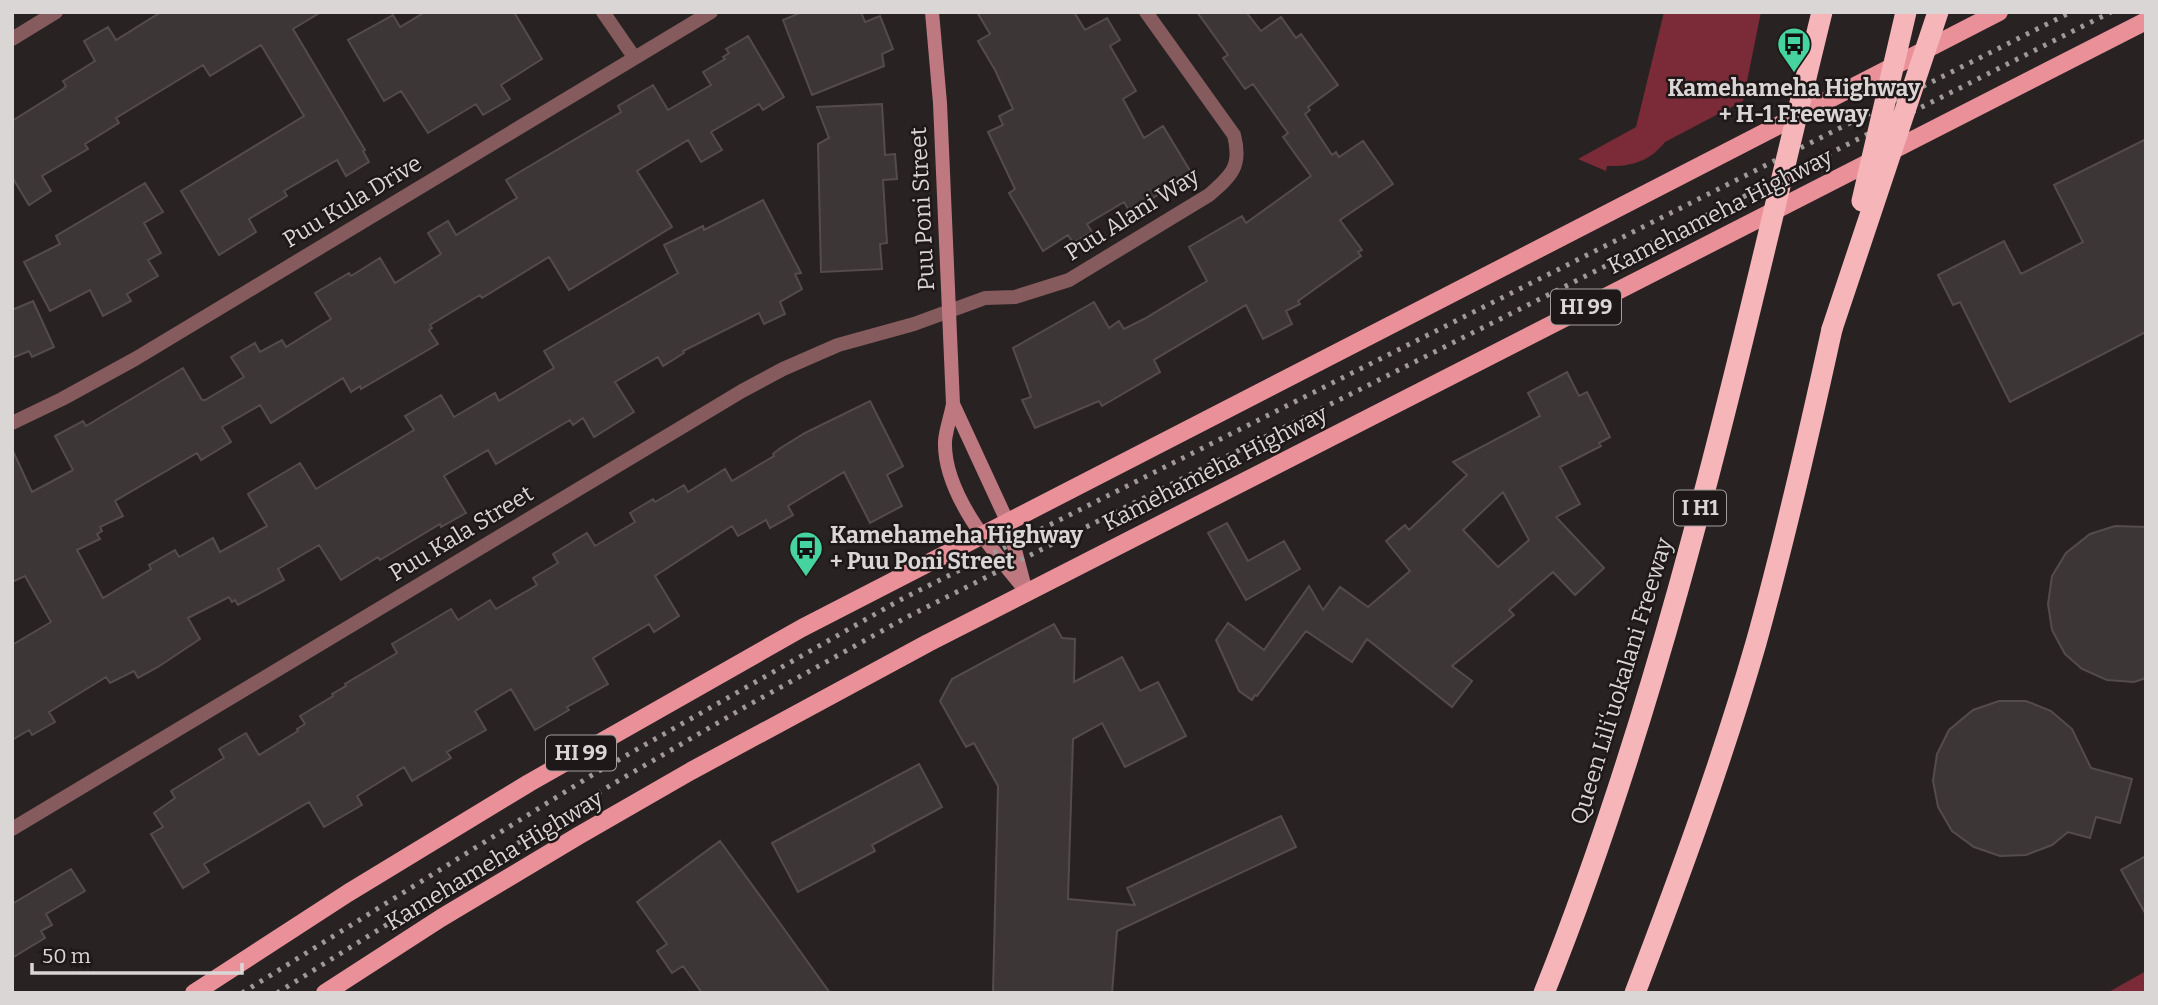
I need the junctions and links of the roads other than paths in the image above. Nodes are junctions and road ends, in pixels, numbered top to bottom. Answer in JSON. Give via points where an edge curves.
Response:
{"nodes":[{"id":1,"x":56,"y":12,"type":"edge"},
{"id":2,"x":603,"y":12,"type":"edge"},
{"id":3,"x":711,"y":12,"type":"edge"},
{"id":4,"x":932,"y":12,"type":"edge"},
{"id":5,"x":1146,"y":12,"type":"edge"},
{"id":6,"x":1822,"y":12,"type":"edge"},
{"id":7,"x":1906,"y":12,"type":"edge"},
{"id":8,"x":1938,"y":12,"type":"edge"},
{"id":9,"x":1999,"y":12,"type":"edge"},
{"id":10,"x":2146,"y":21,"type":"edge"},
{"id":11,"x":12,"y":39,"type":"edge"},
{"id":12,"x":635,"y":57,"type":"junction"},
{"id":13,"x":950,"y":311,"type":"junction"},
{"id":14,"x":1832,"y":329,"type":"junction"},
{"id":15,"x":953,"y":404,"type":"junction"},
{"id":16,"x":12,"y":423,"type":"edge"},
{"id":17,"x":1008,"y":523,"type":"junction"},
{"id":18,"x":981,"y":537,"type":"junction"},
{"id":19,"x":1027,"y":592,"type":"junction"},
{"id":20,"x":12,"y":829,"type":"edge"},
{"id":21,"x":194,"y":993,"type":"edge"},
{"id":22,"x":325,"y":993,"type":"edge"},
{"id":23,"x":1544,"y":993,"type":"edge"},
{"id":24,"x":1634,"y":993,"type":"edge"}],
"edges":[{"from":1,"to":11,"type":"street"},
{"from":2,"to":12,"type":"street"},
{"from":3,"to":12,"type":"street","name":"Puu Kula Drive"},
{"from":4,"to":13,"type":"street","name":"Puu Poni Street"},
{"from":5,"to":13,"type":"street","name":"Puu Alani Way","via":[[1234,135],[1238,152],[1230,177],[1209,195],[1069,280],[1015,297],[985,298]]},
{"from":6,"to":23,"type":"highway","name":"Queen Liliʻuokalani Freeway","number":"I H1","bridge":true,"via":[[1687,559],[1615,799]]},
{"from":7,"to":14,"type":"highway","bridge":true},
{"from":8,"to":14,"type":"highway","bridge":true},
{"from":9,"to":17,"type":"main road","name":"Kamehameha Highway","number":"HI 99"},
{"from":10,"to":19,"type":"main road","name":"Kamehameha Highway","number":"HI 99"},
{"from":12,"to":16,"type":"street","name":"Puu Kula Drive","via":[[135,359]]},
{"from":13,"to":15,"type":"street","name":"Puu Poni Street"},
{"from":13,"to":20,"type":"street","name":"Puu Kala Street","via":[[838,345],[742,391]]},
{"from":14,"to":24,"type":"highway","via":[[1755,645],[1704,803]]},
{"from":15,"to":17,"type":"street","name":"Puu Poni Street"},
{"from":15,"to":18,"type":"street","name":"Puu Poni Street","via":[[945,441],[949,469]]},
{"from":17,"to":18,"type":"main road","name":"Kamehameha Highway","number":"HI 99"},
{"from":17,"to":19,"type":"street","name":"Puu Poni Street"},
{"from":18,"to":19,"type":"street","name":"Puu Poni Street"},
{"from":18,"to":21,"type":"main road","name":"Kamehameha Highway","number":"HI 99","via":[[802,628],[528,783]]},
{"from":19,"to":22,"type":"main road","name":"Kamehameha Highway","number":"HI 99","via":[[648,796],[441,918]]}]}
